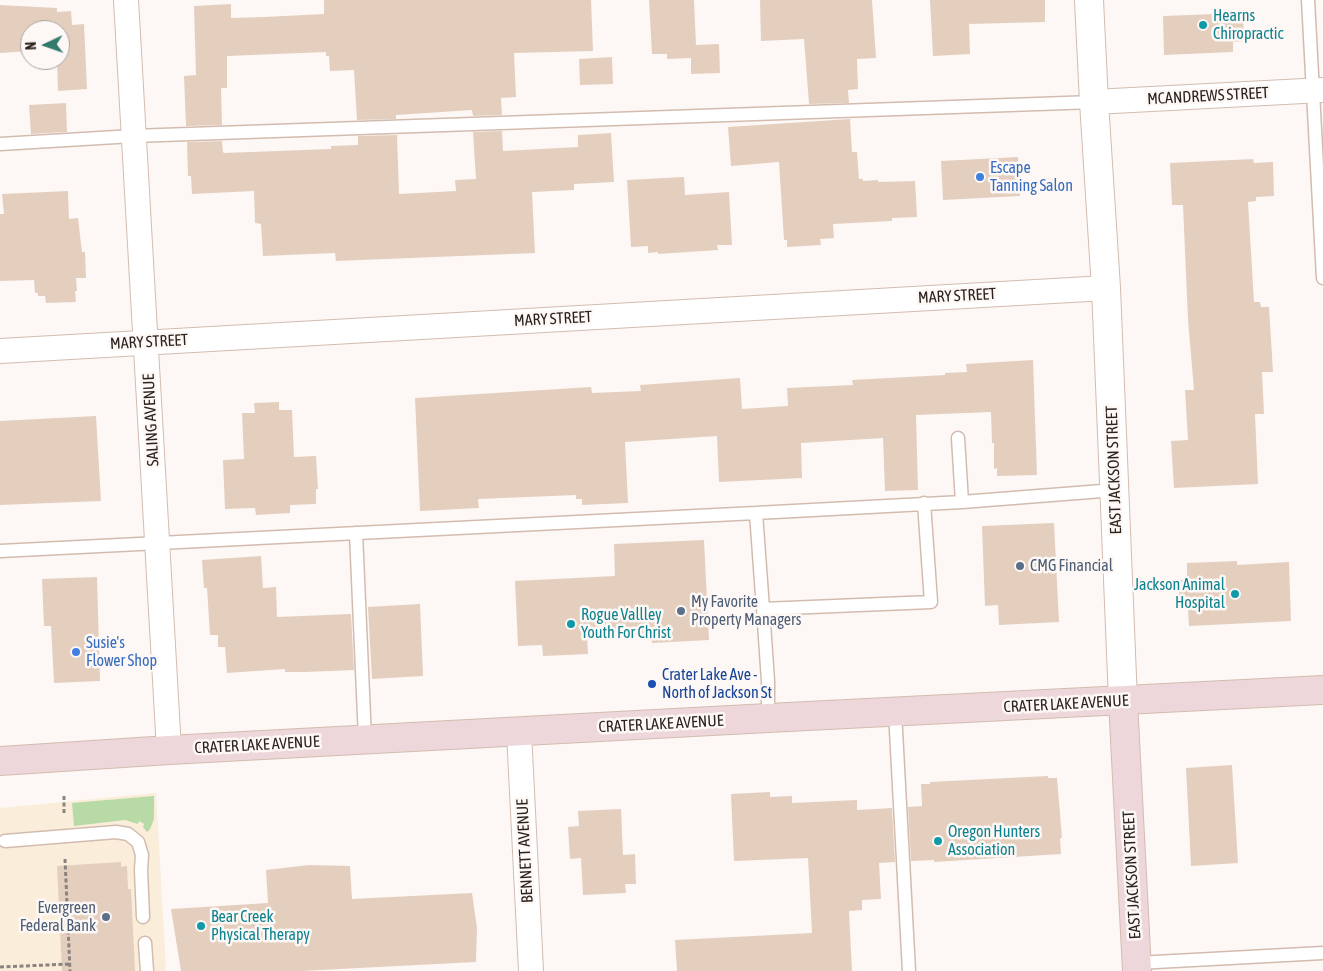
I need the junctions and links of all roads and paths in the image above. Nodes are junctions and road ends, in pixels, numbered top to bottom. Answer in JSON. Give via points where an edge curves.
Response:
{"nodes":[{"id":1,"x":126,"y":0,"type":"edge"},
{"id":2,"x":1090,"y":0,"type":"edge"},
{"id":3,"x":1308,"y":0,"type":"edge"},
{"id":4,"x":1318,"y":90,"type":"edge"},
{"id":5,"x":1094,"y":102,"type":"junction"},
{"id":6,"x":133,"y":136,"type":"junction"},
{"id":7,"x":0,"y":144,"type":"edge"},
{"id":8,"x":1323,"y":278,"type":"edge"},
{"id":9,"x":1106,"y":288,"type":"junction"},
{"id":10,"x":146,"y":342,"type":"junction"},
{"id":11,"x":0,"y":351,"type":"edge"},
{"id":12,"x":958,"y":438,"type":"dead end"},
{"id":13,"x":1115,"y":490,"type":"junction"},
{"id":14,"x":962,"y":502,"type":"junction"},
{"id":15,"x":924,"y":503,"type":"junction"},
{"id":16,"x":756,"y":513,"type":"junction"},
{"id":17,"x":356,"y":532,"type":"junction"},
{"id":18,"x":158,"y":542,"type":"junction"},
{"id":19,"x":0,"y":551,"type":"edge"},
{"id":20,"x":763,"y":609,"type":"junction"},
{"id":21,"x":1323,"y":690,"type":"edge"},
{"id":22,"x":1123,"y":701,"type":"junction"},
{"id":23,"x":895,"y":712,"type":"junction"},
{"id":24,"x":768,"y":718,"type":"junction"},
{"id":25,"x":519,"y":732,"type":"junction"},
{"id":26,"x":366,"y":740,"type":"junction"},
{"id":27,"x":169,"y":750,"type":"junction"},
{"id":28,"x":0,"y":761,"type":"edge"},
{"id":29,"x":64,"y":796,"type":"dead end"},
{"id":30,"x":66,"y":836,"type":"junction"},
{"id":31,"x":5,"y":840,"type":"dead end"},
{"id":32,"x":143,"y":917,"type":"dead end"},
{"id":33,"x":145,"y":943,"type":"dead end"},
{"id":34,"x":1323,"y":953,"type":"edge"},
{"id":35,"x":70,"y":964,"type":"junction"},
{"id":36,"x":0,"y":967,"type":"edge"},
{"id":37,"x":1137,"y":967,"type":"edge"},
{"id":38,"x":70,"y":971,"type":"edge"},
{"id":39,"x":147,"y":971,"type":"edge"},
{"id":40,"x":531,"y":971,"type":"edge"},
{"id":41,"x":909,"y":971,"type":"edge"}],
"edges":[{"from":1,"to":6,"type":"street","name":"SALING AVENUE"},
{"from":2,"to":5,"type":"street","name":"EAST JACKSON STREET"},
{"from":3,"to":4,"type":"lane"},
{"from":4,"to":5,"type":"street","name":"MCANDREWS STREET"},
{"from":4,"to":8,"type":"lane"},
{"from":5,"to":6,"type":"lane"},
{"from":5,"to":9,"type":"street","name":"EAST JACKSON STREET"},
{"from":6,"to":7,"type":"lane"},
{"from":6,"to":10,"type":"street","name":"SALING AVENUE"},
{"from":9,"to":10,"type":"street","name":"MARY STREET"},
{"from":9,"to":13,"type":"street","name":"EAST JACKSON STREET"},
{"from":10,"to":11,"type":"street","name":"MARY STREET"},
{"from":10,"to":18,"type":"street","name":"SALING AVENUE"},
{"from":12,"to":14,"type":"lane"},
{"from":13,"to":14,"type":"lane"},
{"from":13,"to":22,"type":"street","name":"EAST JACKSON STREET"},
{"from":14,"to":15,"type":"lane"},
{"from":15,"to":16,"type":"lane"},
{"from":15,"to":20,"type":"lane","via":[[931,602]]},
{"from":16,"to":17,"type":"lane"},
{"from":16,"to":20,"type":"lane"},
{"from":17,"to":18,"type":"lane"},
{"from":17,"to":26,"type":"lane"},
{"from":18,"to":19,"type":"lane"},
{"from":18,"to":27,"type":"street","name":"SALING AVENUE"},
{"from":20,"to":24,"type":"lane"},
{"from":21,"to":22,"type":"main road","name":"CRATER LAKE AVENUE"},
{"from":22,"to":23,"type":"main road","name":"CRATER LAKE AVENUE"},
{"from":22,"to":37,"type":"main road","name":"EAST JACKSON STREET"},
{"from":23,"to":24,"type":"main road","name":"CRATER LAKE AVENUE"},
{"from":23,"to":41,"type":"lane"},
{"from":24,"to":25,"type":"main road","name":"CRATER LAKE AVENUE"},
{"from":25,"to":26,"type":"main road","name":"CRATER LAKE AVENUE"},
{"from":25,"to":40,"type":"street","name":"BENNETT AVENUE"},
{"from":26,"to":27,"type":"main road","name":"CRATER LAKE AVENUE"},
{"from":27,"to":28,"type":"main road","name":"CRATER LAKE AVENUE"},
{"from":29,"to":30,"type":"path"},
{"from":30,"to":31,"type":"lane"},
{"from":30,"to":32,"type":"lane","via":[[116,832],[128,834],[138,842],[142,855]]},
{"from":30,"to":35,"type":"path","via":[[64,854]]},
{"from":33,"to":39,"type":"lane"},
{"from":34,"to":37,"type":"lane"},
{"from":35,"to":36,"type":"path"},
{"from":35,"to":38,"type":"path"}]}
